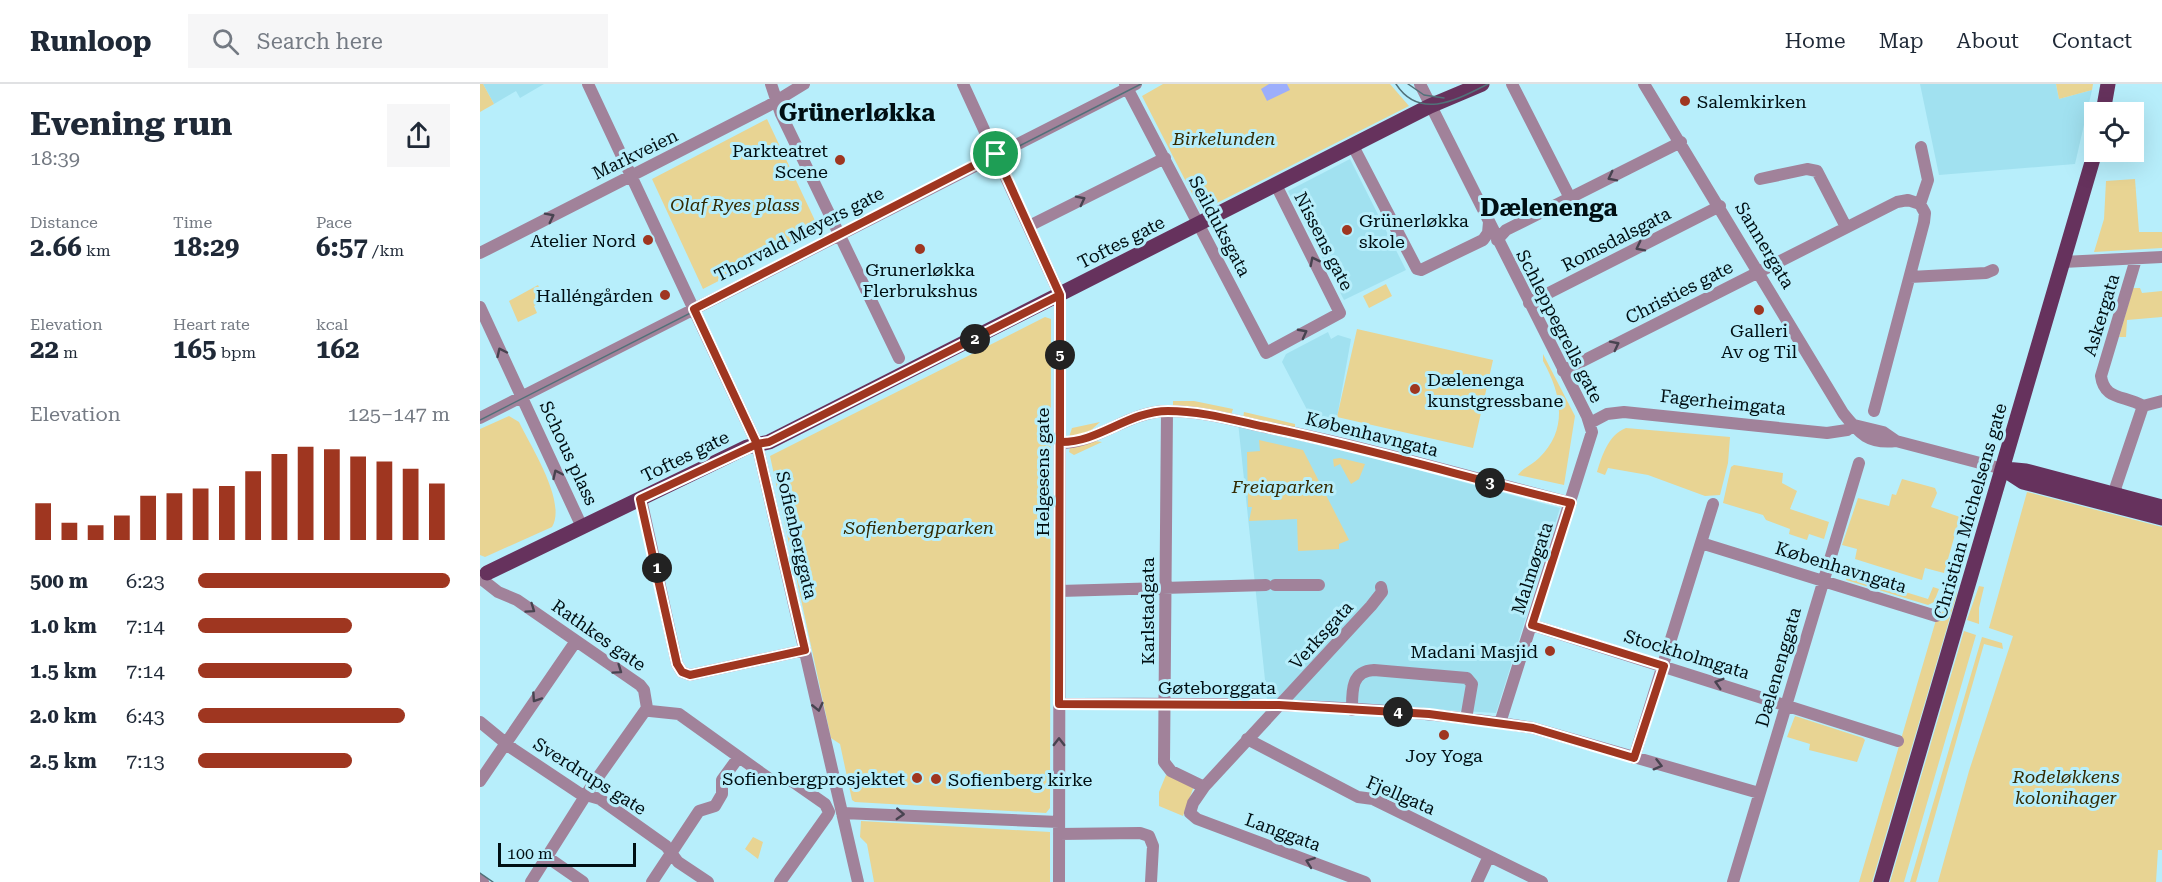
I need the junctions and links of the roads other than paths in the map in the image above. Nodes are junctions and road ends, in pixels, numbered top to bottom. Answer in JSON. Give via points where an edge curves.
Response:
{"nodes":[{"id":1,"x":588,"y":84,"type":"edge"},
{"id":2,"x":771,"y":84,"type":"edge"},
{"id":3,"x":804,"y":84,"type":"edge"},
{"id":4,"x":963,"y":84,"type":"edge"},
{"id":5,"x":1420,"y":84,"type":"edge"},
{"id":6,"x":1482,"y":84,"type":"edge"},
{"id":7,"x":1512,"y":84,"type":"edge"},
{"id":8,"x":1644,"y":84,"type":"edge"},
{"id":9,"x":2108,"y":84,"type":"edge"},
{"id":10,"x":1130,"y":85,"type":"edge"},
{"id":11,"x":777,"y":100,"type":"junction"},
{"id":12,"x":2105,"y":102,"type":"edge"},
{"id":13,"x":1430,"y":106,"type":"junction"},
{"id":14,"x":1681,"y":142,"type":"junction"},
{"id":15,"x":1353,"y":146,"type":"junction"},
{"id":16,"x":1921,"y":147,"type":"dead end"},
{"id":17,"x":996,"y":154,"type":"junction"},
{"id":18,"x":1164,"y":158,"type":"junction"},
{"id":19,"x":2092,"y":162,"type":"edge"},
{"id":20,"x":631,"y":177,"type":"junction"},
{"id":21,"x":1760,"y":179,"type":"dead end"},
{"id":22,"x":1276,"y":185,"type":"junction"},
{"id":23,"x":1570,"y":198,"type":"junction"},
{"id":24,"x":1920,"y":204,"type":"junction"},
{"id":25,"x":1720,"y":206,"type":"junction"},
{"id":26,"x":1489,"y":222,"type":"junction"},
{"id":27,"x":1199,"y":224,"type":"junction"},
{"id":28,"x":1029,"y":226,"type":"junction"},
{"id":29,"x":1846,"y":227,"type":"junction"},
{"id":30,"x":839,"y":234,"type":"junction"},
{"id":31,"x":1497,"y":240,"type":"junction"},
{"id":32,"x":480,"y":253,"type":"edge"},
{"id":33,"x":2162,"y":257,"type":"edge"},
{"id":34,"x":2136,"y":259,"type":"junction"},
{"id":35,"x":2063,"y":262,"type":"junction"},
{"id":36,"x":1993,"y":270,"type":"dead end"},
{"id":37,"x":1759,"y":272,"type":"junction"},
{"id":38,"x":1910,"y":277,"type":"junction"},
{"id":39,"x":1060,"y":295,"type":"junction"},
{"id":40,"x":1529,"y":303,"type":"junction"},
{"id":41,"x":480,"y":307,"type":"edge"},
{"id":42,"x":694,"y":309,"type":"junction"},
{"id":43,"x":1266,"y":353,"type":"joint"},
{"id":44,"x":899,"y":358,"type":"dead end"},
{"id":45,"x":1563,"y":371,"type":"junction"},
{"id":46,"x":521,"y":397,"type":"junction"},
{"id":47,"x":2162,"y":401,"type":"edge"},
{"id":48,"x":2143,"y":406,"type":"junction"},
{"id":49,"x":1167,"y":411,"type":"junction"},
{"id":50,"x":1874,"y":411,"type":"dead end"},
{"id":51,"x":480,"y":418,"type":"edge"},
{"id":52,"x":1590,"y":423,"type":"junction"},
{"id":53,"x":1854,"y":425,"type":"junction"},
{"id":54,"x":1060,"y":442,"type":"junction"},
{"id":55,"x":757,"y":444,"type":"junction"},
{"id":56,"x":1859,"y":463,"type":"dead end"},
{"id":57,"x":2003,"y":469,"type":"junction"},
{"id":58,"x":2116,"y":495,"type":"junction"},
{"id":59,"x":640,"y":499,"type":"junction"},
{"id":60,"x":1571,"y":503,"type":"junction"},
{"id":61,"x":1713,"y":504,"type":"dead end"},
{"id":62,"x":2162,"y":507,"type":"edge"},
{"id":63,"x":2162,"y":518,"type":"edge"},
{"id":64,"x":582,"y":527,"type":"junction"},
{"id":65,"x":1701,"y":543,"type":"junction"},
{"id":66,"x":483,"y":576,"type":"edge"},
{"id":67,"x":1822,"y":580,"type":"junction"},
{"id":68,"x":1319,"y":585,"type":"dead end"},
{"id":69,"x":1381,"y":587,"type":"dead end"},
{"id":70,"x":1165,"y":589,"type":"junction"},
{"id":71,"x":1060,"y":591,"type":"junction"},
{"id":72,"x":1936,"y":616,"type":"dead end"},
{"id":73,"x":1532,"y":625,"type":"junction"},
{"id":74,"x":576,"y":641,"type":"junction"},
{"id":75,"x":805,"y":650,"type":"junction"},
{"id":76,"x":1664,"y":666,"type":"junction"},
{"id":77,"x":1780,"y":702,"type":"junction"},
{"id":78,"x":1059,"y":704,"type":"junction"},
{"id":79,"x":1165,"y":705,"type":"junction"},
{"id":80,"x":1279,"y":705,"type":"junction"},
{"id":81,"x":647,"y":708,"type":"junction"},
{"id":82,"x":1352,"y":710,"type":"junction"},
{"id":83,"x":1466,"y":719,"type":"junction"},
{"id":84,"x":480,"y":722,"type":"edge"},
{"id":85,"x":1500,"y":723,"type":"junction"},
{"id":86,"x":1247,"y":739,"type":"junction"},
{"id":87,"x":1899,"y":741,"type":"dead end"},
{"id":88,"x":506,"y":742,"type":"junction"},
{"id":89,"x":738,"y":758,"type":"junction"},
{"id":90,"x":1634,"y":758,"type":"junction"},
{"id":91,"x":480,"y":781,"type":"edge"},
{"id":92,"x":1204,"y":787,"type":"junction"},
{"id":93,"x":1760,"y":793,"type":"junction"},
{"id":94,"x":587,"y":795,"type":"junction"},
{"id":95,"x":842,"y":813,"type":"junction"},
{"id":96,"x":1190,"y":813,"type":"joint"},
{"id":97,"x":1059,"y":828,"type":"junction"},
{"id":98,"x":672,"y":852,"type":"junction"},
{"id":99,"x":1489,"y":856,"type":"junction"},
{"id":100,"x":547,"y":857,"type":"junction"},
{"id":101,"x":531,"y":882,"type":"edge"},
{"id":102,"x":584,"y":882,"type":"edge"},
{"id":103,"x":652,"y":882,"type":"edge"},
{"id":104,"x":708,"y":882,"type":"edge"},
{"id":105,"x":780,"y":882,"type":"edge"},
{"id":106,"x":858,"y":882,"type":"edge"},
{"id":107,"x":1059,"y":882,"type":"edge"},
{"id":108,"x":1151,"y":882,"type":"edge"},
{"id":109,"x":1365,"y":882,"type":"edge"},
{"id":110,"x":1477,"y":882,"type":"edge"},
{"id":111,"x":1542,"y":882,"type":"edge"},
{"id":112,"x":1733,"y":882,"type":"edge"},
{"id":113,"x":1881,"y":882,"type":"edge"}],
"edges":[{"from":1,"to":20,"type":"street","name":"Sofienberggata"},
{"from":2,"to":11,"type":"street"},
{"from":3,"to":11,"type":"street","name":"Markveien"},
{"from":4,"to":17,"type":"street","name":"Helgesens gate"},
{"from":5,"to":13,"type":"street","name":"Schleppegrells gate"},
{"from":6,"to":13,"type":"main road","name":"Toftes gate"},
{"from":7,"to":23,"type":"street"},
{"from":8,"to":14,"type":"street","name":"Sannergata"},
{"from":9,"to":12,"type":"main road"},
{"from":10,"to":17,"type":"street","name":"Thorvald Meyers gate"},
{"from":10,"to":18,"type":"street","name":"Seilduksgata"},
{"from":11,"to":20,"type":"street","name":"Markveien"},
{"from":11,"to":30,"type":"street"},
{"from":13,"to":15,"type":"main road","name":"Toftes gate"},
{"from":13,"to":26,"type":"street","name":"Schleppegrells gate"},
{"from":14,"to":23,"type":"street","one_way":true},
{"from":14,"to":25,"type":"street","name":"Sannergata"},
{"from":15,"to":22,"type":"main road","name":"Toftes gate"},
{"from":15,"to":26,"type":"street","via":[[1414,266],[1421,270],[1483,240]]},
{"from":16,"to":24,"type":"street","via":[[1928,180]]},
{"from":17,"to":28,"type":"street","name":"Helgesens gate"},
{"from":17,"to":30,"type":"street","name":"Thorvald Meyers gate"},
{"from":18,"to":27,"type":"street","name":"Seilduksgata"},
{"from":28,"to":18,"type":"street","one_way":true},
{"from":19,"to":35,"type":"main road","name":"Christian Michelsens gate"},
{"from":32,"to":20,"type":"street","name":"Markveien","one_way":true},
{"from":20,"to":42,"type":"street","name":"Sofienberggata"},
{"from":21,"to":29,"type":"street","via":[[1807,169],[1817,171]]},
{"from":22,"to":27,"type":"main road","name":"Toftes gate"},
{"from":43,"to":22,"type":"street","name":"Nissens gate","one_way":true,"via":[[1340,313]]},
{"from":23,"to":31,"type":"street","via":[[1506,230]]},
{"from":24,"to":29,"type":"street","name":"Christies gate","via":[[1903,200]]},
{"from":24,"to":38,"type":"street","via":[[1925,217]]},
{"from":25,"to":37,"type":"street","name":"Sannergata"},
{"from":25,"to":40,"type":"street","name":"Romsdalsgata","one_way":true},
{"from":26,"to":31,"type":"street","name":"Schleppegrells gate"},
{"from":27,"to":39,"type":"main road","name":"Toftes gate"},
{"from":27,"to":43,"type":"street","name":"Seilduksgata"},
{"from":28,"to":39,"type":"street","name":"Helgesens gate"},
{"from":29,"to":37,"type":"street","name":"Christies gate"},
{"from":30,"to":42,"type":"street","name":"Thorvald Meyers gate"},
{"from":30,"to":44,"type":"street"},
{"from":31,"to":40,"type":"street","name":"Schleppegrells gate"},
{"from":33,"to":34,"type":"street"},
{"from":34,"to":35,"type":"street"},
{"from":34,"to":48,"type":"street","name":"Askergata","via":[[2101,376],[2106,393]]},
{"from":35,"to":57,"type":"main road","name":"Christian Michelsens gate"},
{"from":36,"to":38,"type":"street"},
{"from":45,"to":37,"type":"street","name":"Christies gate","one_way":true},
{"from":37,"to":53,"type":"street","name":"Sannergata","via":[[1839,407]]},
{"from":38,"to":50,"type":"street"},
{"from":39,"to":54,"type":"street","name":"Helgesens gate"},
{"from":39,"to":55,"type":"main road","name":"Toftes gate","via":[[779,437]]},
{"from":40,"to":45,"type":"street","name":"Schleppegrells gate"},
{"from":46,"to":41,"type":"street","name":"Schous plass","one_way":true},
{"from":42,"to":46,"type":"street","name":"Thorvald Meyers gate"},
{"from":42,"to":55,"type":"street","name":"Sofienberggata"},
{"from":45,"to":52,"type":"street","name":"Schleppegrells gate"},
{"from":46,"to":51,"type":"street","name":"Thorvald Meyers gate"},
{"from":64,"to":46,"type":"street","name":"Schous plass","one_way":true},
{"from":47,"to":48,"type":"street"},
{"from":48,"to":58,"type":"street"},
{"from":49,"to":54,"type":"street","name":"Københavngata","via":[[1140,414],[1088,438]]},
{"from":49,"to":60,"type":"street","name":"Københavngata","via":[[1199,413],[1296,434]]},
{"from":49,"to":70,"type":"street","name":"Karlstadgata"},
{"from":52,"to":53,"type":"street","name":"Fagerheimgata","via":[[1624,411],[1827,433]]},
{"from":52,"to":60,"type":"street","name":"Malmøgata","via":[[1591,437]]},
{"from":53,"to":57,"type":"street","via":[[1873,441],[1896,441]]},
{"from":54,"to":71,"type":"street","name":"Helgesens gate"},
{"from":55,"to":59,"type":"main road","name":"Toftes gate"},
{"from":55,"to":75,"type":"street","name":"Sofienberggata"},
{"from":56,"to":67,"type":"street","name":"Dælenenggata"},
{"from":57,"to":58,"type":"main road","via":[[2026,471]]},
{"from":57,"to":63,"type":"main road","via":[[2023,482]]},
{"from":57,"to":113,"type":"main road","name":"Christian Michelsens gate"},
{"from":58,"to":62,"type":"main road"},
{"from":59,"to":64,"type":"main road","name":"Toftes gate"},
{"from":59,"to":75,"type":"street","via":[[682,672],[690,675]]},
{"from":60,"to":73,"type":"street","name":"Malmøgata"},
{"from":61,"to":65,"type":"street"},
{"from":64,"to":66,"type":"main road","name":"Schous plass"},
{"from":65,"to":67,"type":"street","name":"Københavngata"},
{"from":65,"to":76,"type":"street"},
{"from":66,"to":74,"type":"street","name":"Rathkes gate","one_way":true,"via":[[498,592],[518,600]]},
{"from":67,"to":72,"type":"street","name":"Københavngata"},
{"from":67,"to":77,"type":"street","name":"Dælenenggata"},
{"from":68,"to":70,"type":"street"},
{"from":69,"to":80,"type":"street","name":"Verksgata","via":[[1382,592],[1371,606]]},
{"from":70,"to":71,"type":"street"},
{"from":70,"to":79,"type":"street","name":"Karlstadgata"},
{"from":71,"to":78,"type":"street","name":"Helgesens gate"},
{"from":73,"to":76,"type":"street","name":"Stockholmgata"},
{"from":73,"to":85,"type":"street","name":"Malmøgata"},
{"from":74,"to":81,"type":"street","name":"Rathkes gate","one_way":true,"via":[[643,688]]},
{"from":74,"to":88,"type":"street","one_way":true},
{"from":75,"to":95,"type":"street","name":"Sofienberggata","one_way":true},
{"from":77,"to":76,"type":"street","name":"Stockholmgata","one_way":true},
{"from":76,"to":90,"type":"street"},
{"from":77,"to":87,"type":"street","name":"Stockholmgata"},
{"from":77,"to":93,"type":"street","name":"Dælenenggata"},
{"from":78,"to":79,"type":"street","name":"Gøteborggata"},
{"from":97,"to":78,"type":"street","name":"Helgesens gate","one_way":true},
{"from":79,"to":80,"type":"street","name":"Gøteborggata"},
{"from":79,"to":92,"type":"street","name":"Karlstadgata","via":[[1166,768]]},
{"from":80,"to":82,"type":"street","name":"Gøteborggata"},
{"from":80,"to":86,"type":"street","name":"Verksgata"},
{"from":81,"to":89,"type":"street","via":[[654,713],[679,714]]},
{"from":81,"to":94,"type":"street"},
{"from":82,"to":83,"type":"street","name":"Gøteborggata"},
{"from":82,"to":83,"type":"street","via":[[1354,679],[1360,673],[1374,670],[1467,678],[1472,684]]},
{"from":83,"to":85,"type":"street","name":"Gøteborggata"},
{"from":84,"to":88,"type":"street","name":"Sverdrups gate"},
{"from":85,"to":90,"type":"street","name":"Gøteborggata","via":[[1533,728]]},
{"from":86,"to":92,"type":"street","name":"Verksgata"},
{"from":86,"to":99,"type":"street","name":"Fjellgata","via":[[1359,797],[1373,800]]},
{"from":88,"to":91,"type":"street"},
{"from":88,"to":94,"type":"street","name":"Sverdrups gate","via":[[576,792]]},
{"from":89,"to":98,"type":"street","via":[[722,780],[722,794],[715,806],[699,811]]},
{"from":89,"to":105,"type":"street","via":[[771,780],[792,781],[825,804],[829,812]]},
{"from":90,"to":93,"type":"street","name":"Gøteborggata","one_way":true},
{"from":92,"to":96,"type":"street","name":"Verksgata"},
{"from":93,"to":112,"type":"street","name":"Dælenenggata"},
{"from":94,"to":98,"type":"street","name":"Sverdrups gate","via":[[600,799]]},
{"from":94,"to":100,"type":"street"},
{"from":95,"to":97,"type":"street","one_way":true},
{"from":95,"to":106,"type":"street","name":"Sofienberggata"},
{"from":109,"to":96,"type":"street","name":"Langgata","one_way":true,"via":[[1197,819]]},
{"from":97,"to":107,"type":"street","name":"Helgesens gate"},
{"from":97,"to":108,"type":"street","via":[[1149,836],[1153,846]]},
{"from":98,"to":103,"type":"street"},
{"from":98,"to":104,"type":"street","name":"Sverdrups gate","via":[[678,862]]},
{"from":99,"to":110,"type":"street"},
{"from":99,"to":111,"type":"street","name":"Fjellgata"},
{"from":100,"to":101,"type":"street"},
{"from":100,"to":102,"type":"street"}]}
